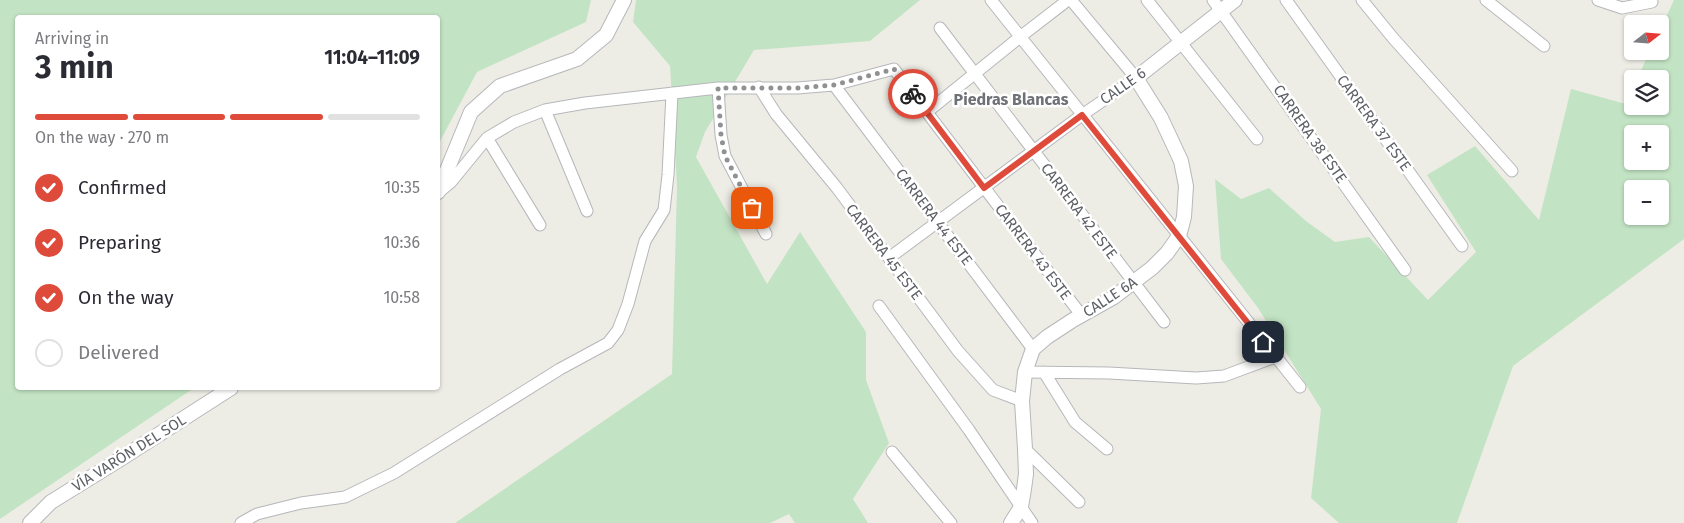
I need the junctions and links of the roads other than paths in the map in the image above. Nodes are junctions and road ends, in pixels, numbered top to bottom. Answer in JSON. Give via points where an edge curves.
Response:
{"nodes":[{"id":1,"x":624,"y":0,"type":"edge"},
{"id":2,"x":991,"y":0,"type":"edge"},
{"id":3,"x":1070,"y":0,"type":"edge"},
{"id":4,"x":1148,"y":0,"type":"edge"},
{"id":5,"x":1235,"y":0,"type":"edge"},
{"id":6,"x":1286,"y":0,"type":"edge"},
{"id":7,"x":1362,"y":0,"type":"edge"},
{"id":8,"x":1486,"y":0,"type":"edge"},
{"id":9,"x":1598,"y":0,"type":"edge"},
{"id":10,"x":1652,"y":2,"type":"dead end"},
{"id":11,"x":1217,"y":5,"type":"edge"},
{"id":12,"x":940,"y":28,"type":"dead end"},
{"id":13,"x":1020,"y":37,"type":"junction"},
{"id":14,"x":1181,"y":43,"type":"junction"},
{"id":15,"x":1544,"y":46,"type":"dead end"},
{"id":16,"x":974,"y":74,"type":"junction"},
{"id":17,"x":1136,"y":78,"type":"junction"},
{"id":18,"x":834,"y":85,"type":"junction"},
{"id":19,"x":759,"y":87,"type":"junction"},
{"id":20,"x":718,"y":88,"type":"junction"},
{"id":21,"x":672,"y":93,"type":"junction"},
{"id":22,"x":545,"y":110,"type":"junction"},
{"id":23,"x":927,"y":112,"type":"junction"},
{"id":24,"x":1082,"y":115,"type":"junction"},
{"id":25,"x":487,"y":138,"type":"junction"},
{"id":26,"x":1257,"y":139,"type":"dead end"},
{"id":27,"x":1033,"y":151,"type":"junction"},
{"id":28,"x":1512,"y":171,"type":"dead end"},
{"id":29,"x":440,"y":188,"type":"edge"},
{"id":30,"x":984,"y":188,"type":"junction"},
{"id":31,"x":440,"y":191,"type":"edge"},
{"id":32,"x":587,"y":211,"type":"dead end"},
{"id":33,"x":938,"y":222,"type":"junction"},
{"id":34,"x":540,"y":225,"type":"dead end"},
{"id":35,"x":766,"y":234,"type":"dead end"},
{"id":36,"x":1179,"y":236,"type":"junction"},
{"id":37,"x":1462,"y":246,"type":"dead end"},
{"id":38,"x":889,"y":258,"type":"junction"},
{"id":39,"x":1406,"y":270,"type":"dead end"},
{"id":40,"x":1133,"y":282,"type":"junction"},
{"id":41,"x":879,"y":306,"type":"dead end"},
{"id":42,"x":1082,"y":316,"type":"junction"},
{"id":43,"x":1164,"y":322,"type":"dead end"},
{"id":44,"x":1033,"y":349,"type":"junction"},
{"id":45,"x":1275,"y":357,"type":"junction"},
{"id":46,"x":1025,"y":372,"type":"junction"},
{"id":47,"x":1044,"y":372,"type":"junction"},
{"id":48,"x":1300,"y":387,"type":"dead end"},
{"id":49,"x":228,"y":390,"type":"edge"},
{"id":50,"x":1022,"y":401,"type":"junction"},
{"id":51,"x":1107,"y":448,"type":"dead end"},
{"id":52,"x":1025,"y":449,"type":"junction"},
{"id":53,"x":892,"y":452,"type":"dead end"},
{"id":54,"x":1079,"y":502,"type":"dead end"},
{"id":55,"x":1021,"y":507,"type":"junction"},
{"id":56,"x":945,"y":520,"type":"edge"},
{"id":57,"x":30,"y":523,"type":"edge"},
{"id":58,"x":241,"y":523,"type":"edge"},
{"id":59,"x":1011,"y":523,"type":"edge"},
{"id":60,"x":1032,"y":523,"type":"edge"}],
"edges":[{"from":1,"to":29,"type":"street","via":[[606,35],[577,59],[500,86],[471,112]]},
{"from":2,"to":13,"type":"street"},
{"from":3,"to":13,"type":"street"},
{"from":3,"to":17,"type":"street"},
{"from":4,"to":14,"type":"street"},
{"from":5,"to":11,"type":"street","name":"CALLE 6"},
{"from":6,"to":37,"type":"street","name":"CARRERA 37 ESTE"},
{"from":7,"to":28,"type":"street"},
{"from":8,"to":15,"type":"street"},
{"from":9,"to":10,"type":"street","via":[[1622,8]]},
{"from":11,"to":14,"type":"street","name":"CALLE 6"},
{"from":11,"to":39,"type":"street","name":"CARRERA 38 ESTE"},
{"from":12,"to":16,"type":"street","name":"CARRERA 42 ESTE"},
{"from":13,"to":16,"type":"street"},
{"from":13,"to":24,"type":"street"},
{"from":14,"to":17,"type":"street","name":"CALLE 6"},
{"from":14,"to":26,"type":"street"},
{"from":16,"to":23,"type":"street"},
{"from":16,"to":27,"type":"street","name":"CARRERA 42 ESTE"},
{"from":17,"to":24,"type":"street","name":"CALLE 6"},
{"from":17,"to":36,"type":"street","via":[[1161,118],[1181,161],[1186,186]]},
{"from":18,"to":19,"type":"street"},
{"from":18,"to":23,"type":"street","name":"CARRERA 43 ESTE","via":[[894,69]]},
{"from":18,"to":33,"type":"street","name":"CARRERA 44 ESTE"},
{"from":19,"to":20,"type":"street"},
{"from":19,"to":38,"type":"street","name":"CARRERA 45 ESTE","via":[[776,114]]},
{"from":20,"to":21,"type":"street"},
{"from":20,"to":35,"type":"street","via":[[725,156]]},
{"from":21,"to":22,"type":"street"},
{"from":21,"to":58,"type":"street","via":[[664,210],[644,241],[628,304],[618,330],[608,343],[560,369],[394,473],[345,497],[301,503],[257,514]]},
{"from":22,"to":25,"type":"street","via":[[514,122]]},
{"from":22,"to":32,"type":"street"},
{"from":23,"to":30,"type":"street","name":"CARRERA 43 ESTE"},
{"from":24,"to":27,"type":"street","name":"CALLE 6"},
{"from":24,"to":36,"type":"street"},
{"from":25,"to":31,"type":"street"},
{"from":25,"to":34,"type":"street"},
{"from":27,"to":30,"type":"street","name":"CALLE 6"},
{"from":27,"to":40,"type":"street","name":"CARRERA 42 ESTE"},
{"from":30,"to":33,"type":"street","name":"CALLE 6"},
{"from":30,"to":42,"type":"street","name":"CARRERA 43 ESTE"},
{"from":33,"to":38,"type":"street","name":"CALLE 6"},
{"from":33,"to":44,"type":"street","name":"CARRERA 44 ESTE"},
{"from":36,"to":40,"type":"street","name":"CALLE 6A","via":[[1167,253]]},
{"from":36,"to":45,"type":"street"},
{"from":38,"to":50,"type":"street","name":"CARRERA 45 ESTE","via":[[958,351],[992,390]]},
{"from":40,"to":42,"type":"street","name":"CALLE 6A"},
{"from":40,"to":43,"type":"street","name":"CARRERA 42 ESTE"},
{"from":41,"to":55,"type":"street"},
{"from":42,"to":44,"type":"street","name":"CALLE 6A"},
{"from":44,"to":46,"type":"street"},
{"from":45,"to":47,"type":"street","via":[[1224,376],[1196,378]]},
{"from":45,"to":48,"type":"street"},
{"from":46,"to":47,"type":"street"},
{"from":46,"to":50,"type":"street"},
{"from":47,"to":51,"type":"street","via":[[1075,422]]},
{"from":49,"to":57,"type":"street","name":"VÍA VARÓN DEL SOL","via":[[51,502]]},
{"from":50,"to":52,"type":"street"},
{"from":52,"to":54,"type":"street"},
{"from":52,"to":55,"type":"street","via":[[1026,474]]},
{"from":53,"to":56,"type":"street"},
{"from":55,"to":59,"type":"street"},
{"from":55,"to":60,"type":"street"}]}
